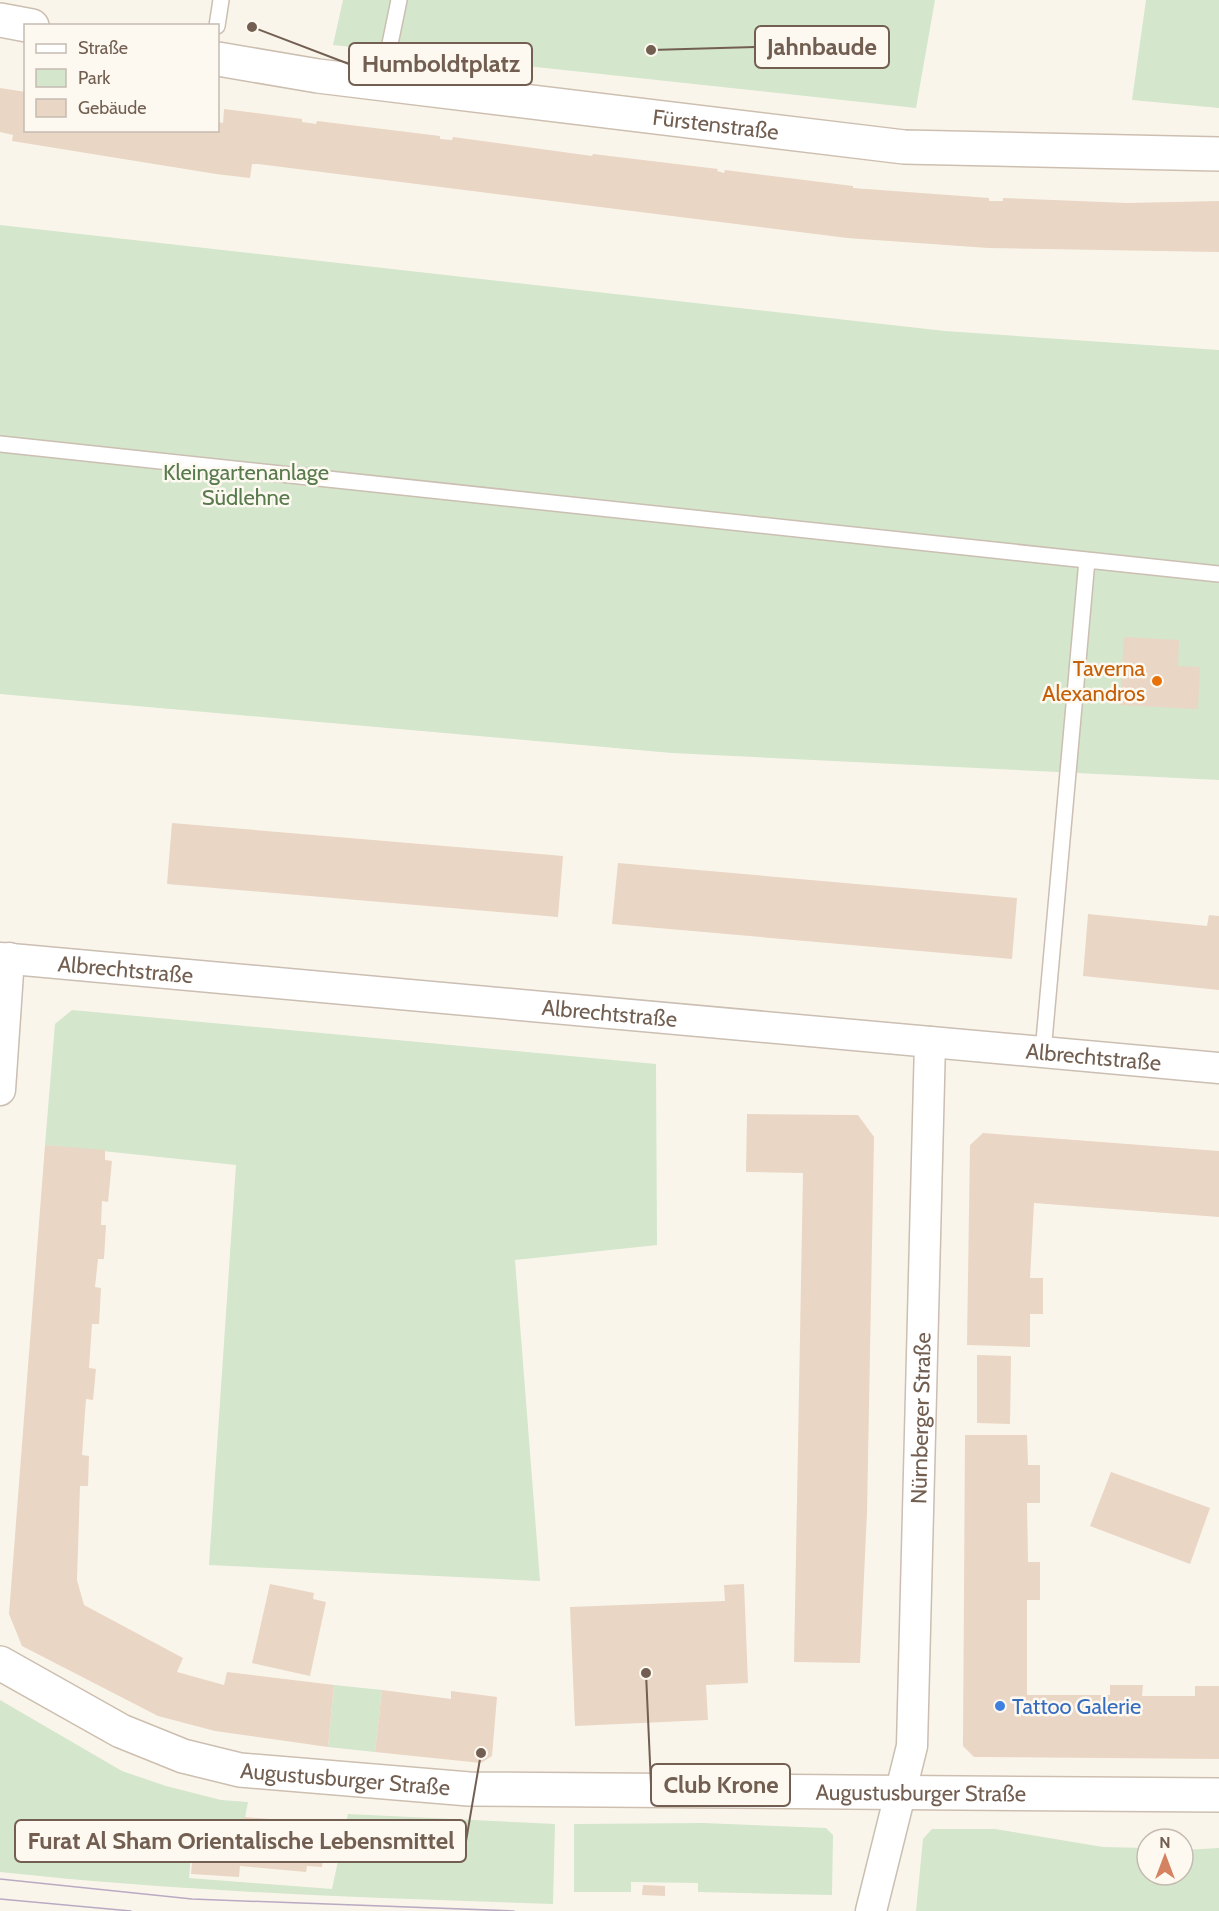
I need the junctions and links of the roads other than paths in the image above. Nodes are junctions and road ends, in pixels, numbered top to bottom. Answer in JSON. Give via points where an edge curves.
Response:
{"nodes":[{"id":1,"x":221,"y":0,"type":"edge"},
{"id":2,"x":399,"y":0,"type":"edge"},
{"id":3,"x":0,"y":20,"type":"edge"},
{"id":4,"x":24,"y":24,"type":"edge"},
{"id":5,"x":217,"y":24,"type":"edge"},
{"id":6,"x":219,"y":59,"type":"edge"},
{"id":7,"x":382,"y":83,"type":"junction"},
{"id":8,"x":1219,"y":154,"type":"edge"},
{"id":9,"x":0,"y":444,"type":"edge"},
{"id":10,"x":1087,"y":560,"type":"junction"},
{"id":11,"x":1219,"y":574,"type":"edge"},
{"id":12,"x":5,"y":958,"type":"edge"},
{"id":13,"x":930,"y":1042,"type":"junction"},
{"id":14,"x":1043,"y":1052,"type":"junction"},
{"id":15,"x":1219,"y":1068,"type":"edge"},
{"id":16,"x":0,"y":1090,"type":"edge"},
{"id":17,"x":0,"y":1663,"type":"edge"},
{"id":18,"x":902,"y":1793,"type":"junction"},
{"id":19,"x":1219,"y":1796,"type":"edge"},
{"id":20,"x":871,"y":1911,"type":"edge"}],
"edges":[{"from":1,"to":5,"type":"lane"},
{"from":2,"to":7,"type":"lane"},
{"from":3,"to":4,"type":"main road"},
{"from":6,"to":7,"type":"main road","name":"Fürstenstraße"},
{"from":7,"to":8,"type":"main road","name":"Fürstenstraße","via":[[904,147]]},
{"from":9,"to":10,"type":"lane"},
{"from":10,"to":11,"type":"lane"},
{"from":10,"to":14,"type":"lane"},
{"from":12,"to":13,"type":"street","name":"Albrechtstraße"},
{"from":12,"to":16,"type":"street"},
{"from":13,"to":14,"type":"street","name":"Albrechtstraße"},
{"from":13,"to":18,"type":"street","name":"Nürnberger Straße","via":[[912,1746]]},
{"from":14,"to":15,"type":"street","name":"Albrechtstraße"},
{"from":17,"to":18,"type":"main road","name":"Augustusburger Straße","via":[[121,1731],[183,1756],[240,1770],[470,1789]]},
{"from":18,"to":19,"type":"main road","name":"Augustusburger Straße"},
{"from":18,"to":20,"type":"street","name":"Nürnberger Straße"}]}
